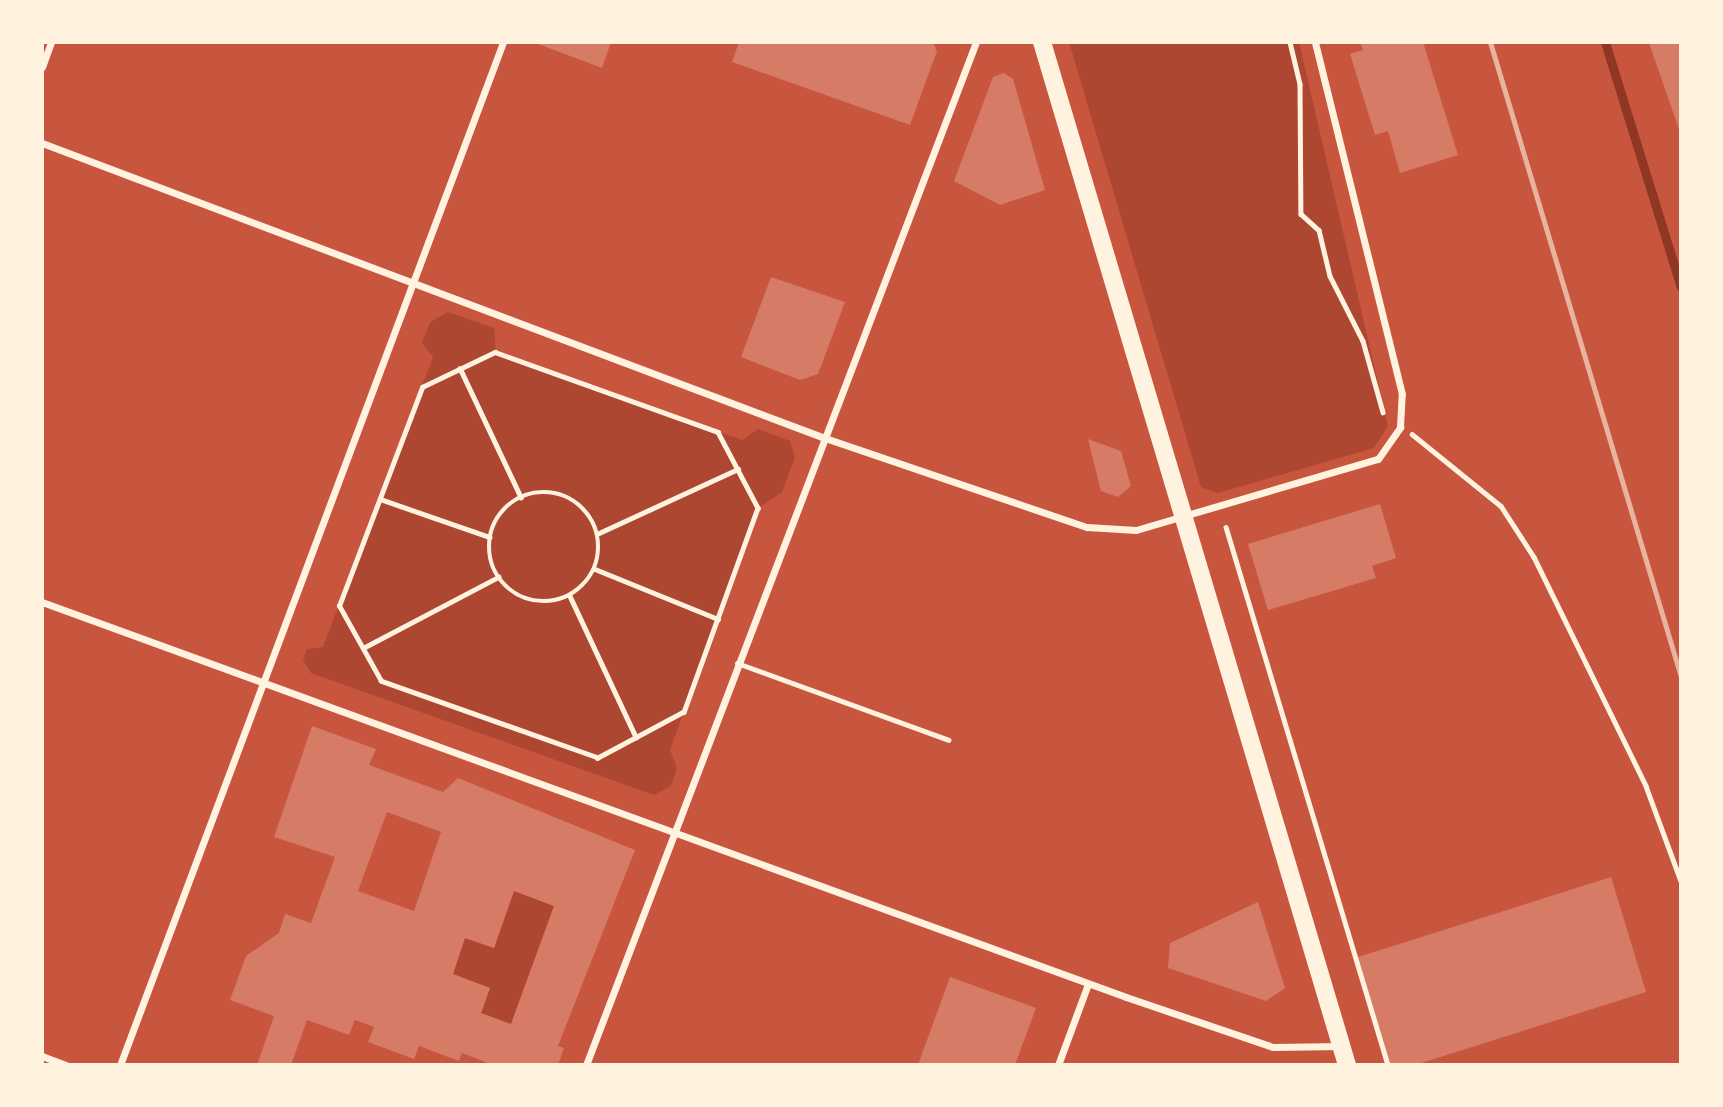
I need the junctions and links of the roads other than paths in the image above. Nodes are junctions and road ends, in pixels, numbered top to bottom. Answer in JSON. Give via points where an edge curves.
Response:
{"nodes":[{"id":1,"x":51,"y":42,"type":"edge"},
{"id":2,"x":503,"y":42,"type":"edge"},
{"id":3,"x":976,"y":42,"type":"edge"},
{"id":4,"x":1042,"y":42,"type":"edge"},
{"id":5,"x":1315,"y":42,"type":"edge"},
{"id":6,"x":42,"y":67,"type":"edge"},
{"id":7,"x":42,"y":143,"type":"edge"},
{"id":8,"x":412,"y":285,"type":"junction"},
{"id":9,"x":822,"y":437,"type":"junction"},
{"id":10,"x":1188,"y":515,"type":"junction"},
{"id":11,"x":42,"y":602,"type":"edge"},
{"id":12,"x":737,"y":663,"type":"junction"},
{"id":13,"x":263,"y":683,"type":"junction"},
{"id":14,"x":948,"y":740,"type":"dead end"},
{"id":15,"x":673,"y":833,"type":"junction"},
{"id":16,"x":1088,"y":984,"type":"junction"},
{"id":17,"x":1342,"y":1046,"type":"junction"},
{"id":18,"x":42,"y":1056,"type":"edge"},
{"id":19,"x":66,"y":1065,"type":"edge"},
{"id":20,"x":120,"y":1065,"type":"edge"},
{"id":21,"x":586,"y":1065,"type":"edge"},
{"id":22,"x":1058,"y":1065,"type":"edge"},
{"id":23,"x":1347,"y":1065,"type":"edge"}],
"edges":[{"from":1,"to":6,"type":"street"},
{"from":2,"to":8,"type":"street"},
{"from":3,"to":9,"type":"street"},
{"from":4,"to":10,"type":"main road"},
{"from":5,"to":10,"type":"street","via":[[1402,394],[1400,427],[1393,445],[1378,458]]},
{"from":7,"to":8,"type":"street"},
{"from":8,"to":9,"type":"street"},
{"from":8,"to":13,"type":"street"},
{"from":9,"to":10,"type":"street","via":[[1087,527],[1136,530]]},
{"from":9,"to":12,"type":"street"},
{"from":10,"to":17,"type":"main road"},
{"from":11,"to":13,"type":"street"},
{"from":12,"to":14,"type":"lane"},
{"from":12,"to":15,"type":"street"},
{"from":13,"to":15,"type":"street"},
{"from":13,"to":20,"type":"street"},
{"from":15,"to":16,"type":"street"},
{"from":15,"to":21,"type":"street"},
{"from":16,"to":17,"type":"street","via":[[1273,1047]]},
{"from":16,"to":22,"type":"street"},
{"from":17,"to":23,"type":"main road"},
{"from":18,"to":19,"type":"street"}]}
